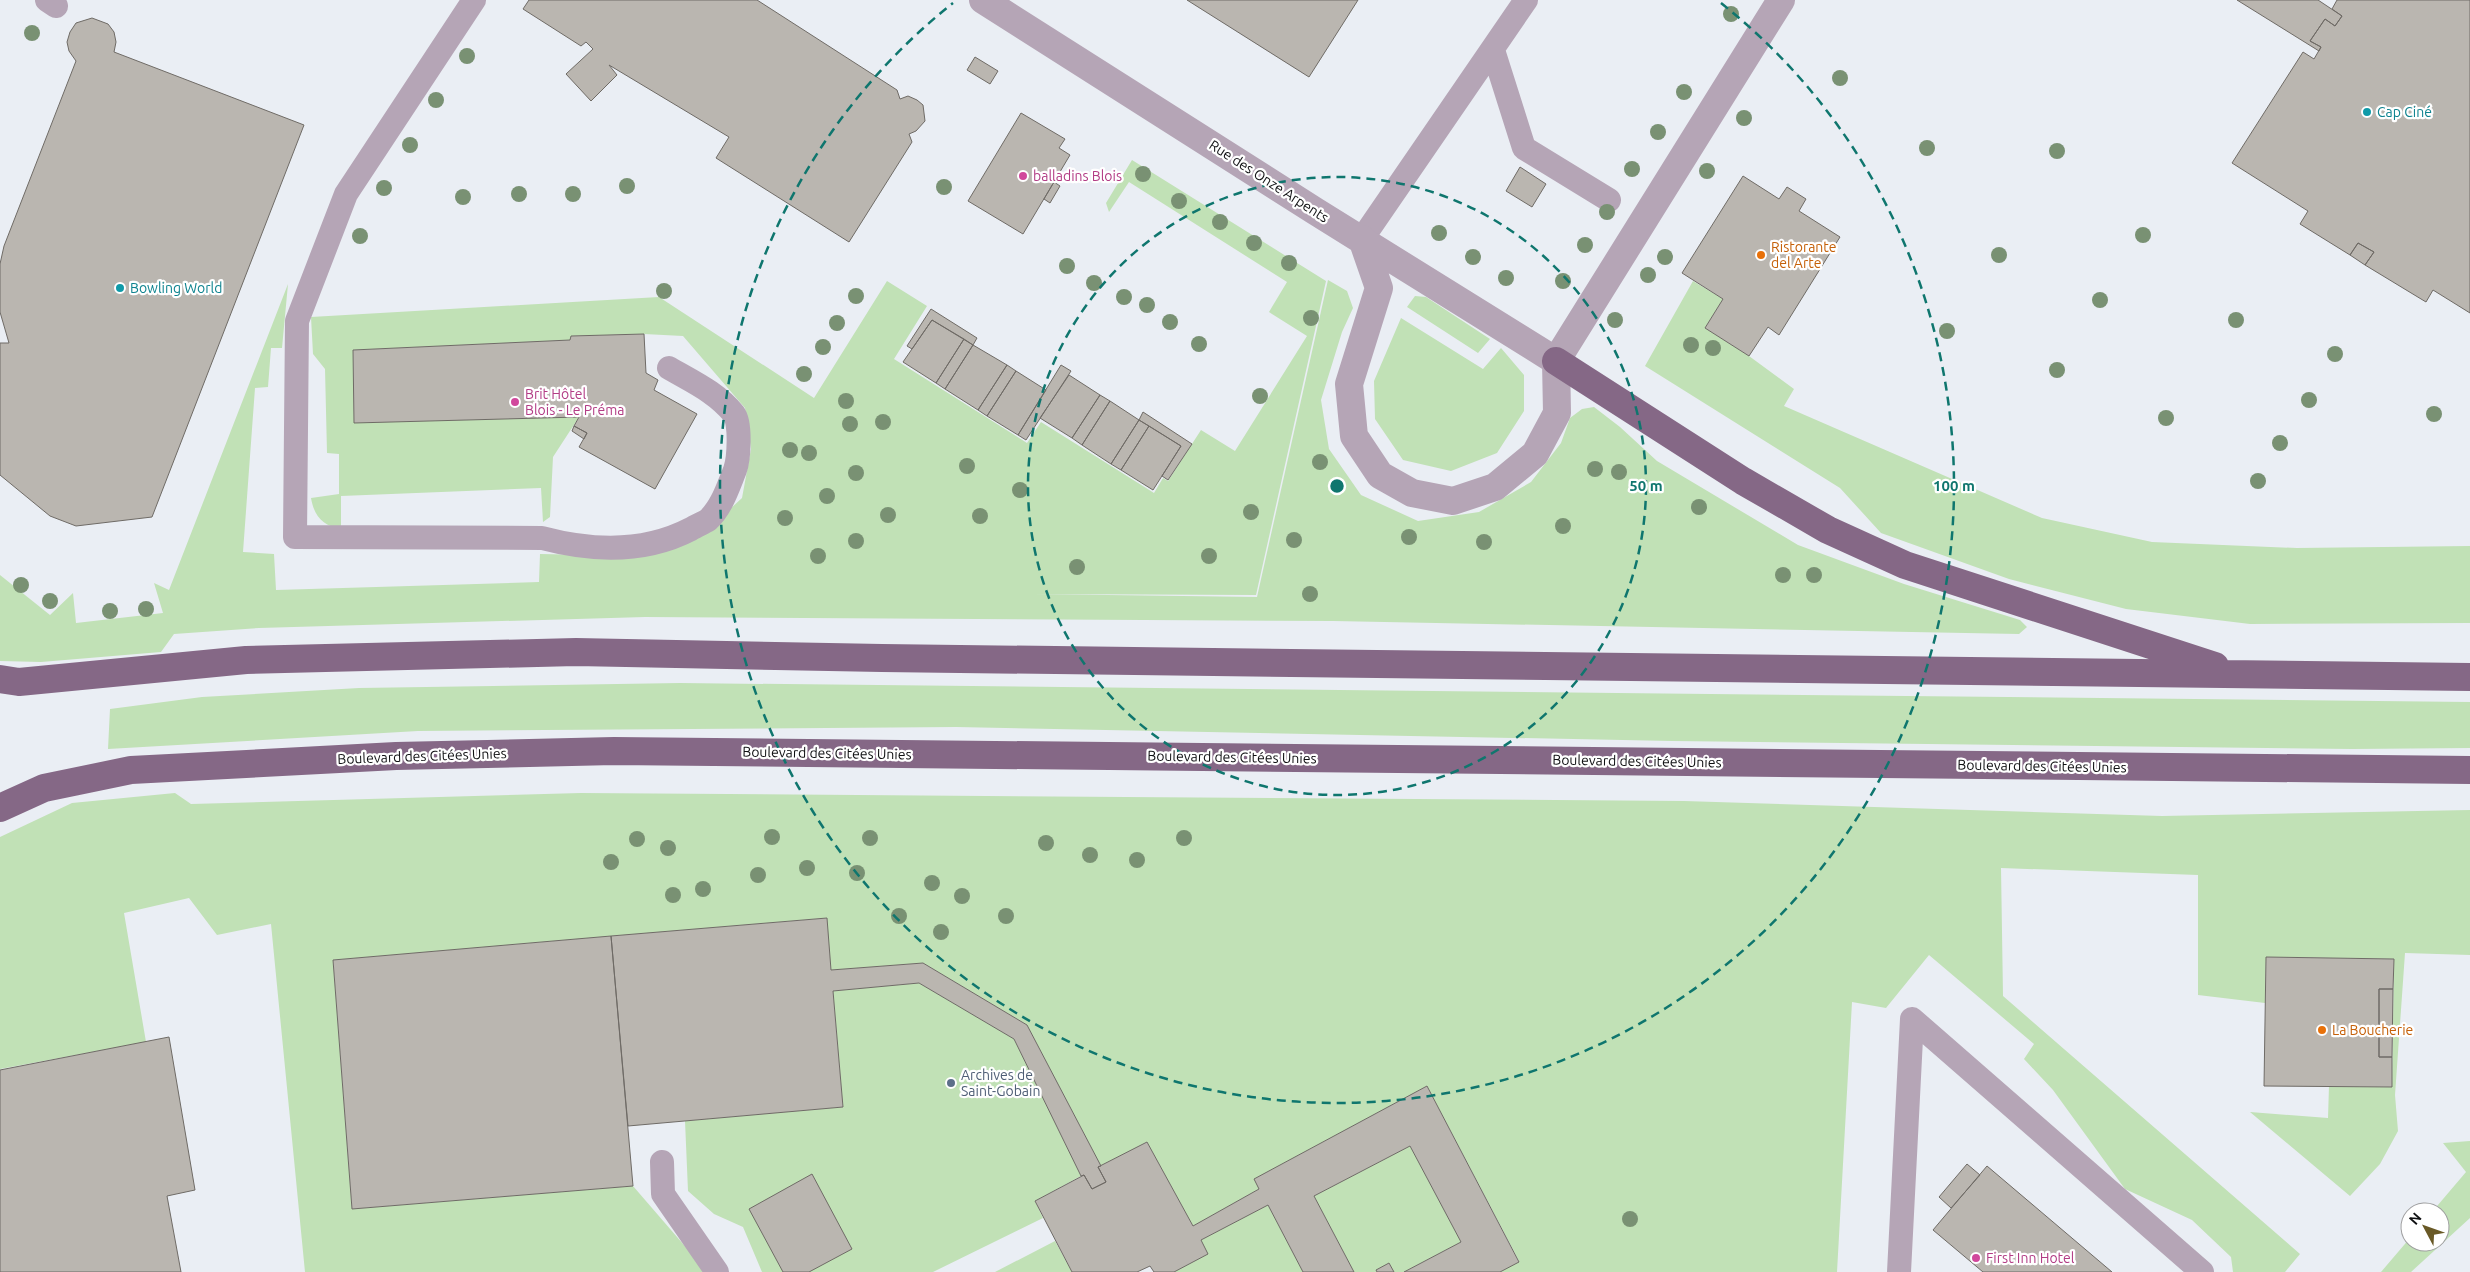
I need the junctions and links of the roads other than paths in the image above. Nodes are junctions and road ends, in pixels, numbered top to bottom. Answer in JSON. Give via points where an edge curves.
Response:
{"nodes":[{"id":1,"x":474,"y":0,"type":"edge"},
{"id":2,"x":983,"y":0,"type":"edge"},
{"id":3,"x":1526,"y":0,"type":"edge"},
{"id":4,"x":1781,"y":0,"type":"edge"},
{"id":5,"x":1492,"y":50,"type":"junction"},
{"id":6,"x":1609,"y":200,"type":"dead end"},
{"id":7,"x":1362,"y":239,"type":"junction"},
{"id":8,"x":1556,"y":361,"type":"junction"},
{"id":9,"x":669,"y":368,"type":"dead end"},
{"id":10,"x":2242,"y":674,"type":"junction"},
{"id":11,"x":2470,"y":678,"type":"edge"},
{"id":12,"x":0,"y":679,"type":"edge"},
{"id":13,"x":2470,"y":770,"type":"edge"},
{"id":14,"x":0,"y":808,"type":"edge"},
{"id":15,"x":662,"y":1162,"type":"dead end"},
{"id":16,"x":718,"y":1272,"type":"edge"},
{"id":17,"x":1900,"y":1272,"type":"edge"},
{"id":18,"x":2202,"y":1272,"type":"edge"}],
"edges":[{"from":1,"to":9,"type":"lane","via":[[346,194],[298,321],[294,536],[542,538],[567,545],[614,548],[642,545],[680,534],[707,520],[724,497],[739,458],[736,416],[715,394]]},
{"from":2,"to":7,"type":"street","name":"Rue des Onze Arpents"},
{"from":3,"to":5,"type":"lane"},
{"from":4,"to":8,"type":"street"},
{"from":5,"to":6,"type":"lane","via":[[1524,148]]},
{"from":5,"to":7,"type":"lane"},
{"from":7,"to":8,"type":"street","name":"Rue des Onze Arpents"},
{"from":7,"to":8,"type":"street","via":[[1379,288],[1349,384],[1354,436],[1380,475],[1412,493],[1453,501],[1495,487],[1535,454],[1557,413]]},
{"from":8,"to":10,"type":"main road","via":[[1743,482],[1828,530],[1904,565]]},
{"from":10,"to":11,"type":"main road"},
{"from":10,"to":12,"type":"main road","via":[[576,652],[246,660],[19,682]]},
{"from":13,"to":14,"type":"main road","name":"Boulevard des Citées Unies","via":[[604,751],[396,756],[131,770],[44,788]]},
{"from":15,"to":16,"type":"lane","via":[[663,1194]]},
{"from":17,"to":18,"type":"lane","via":[[1912,1019]]}]}
